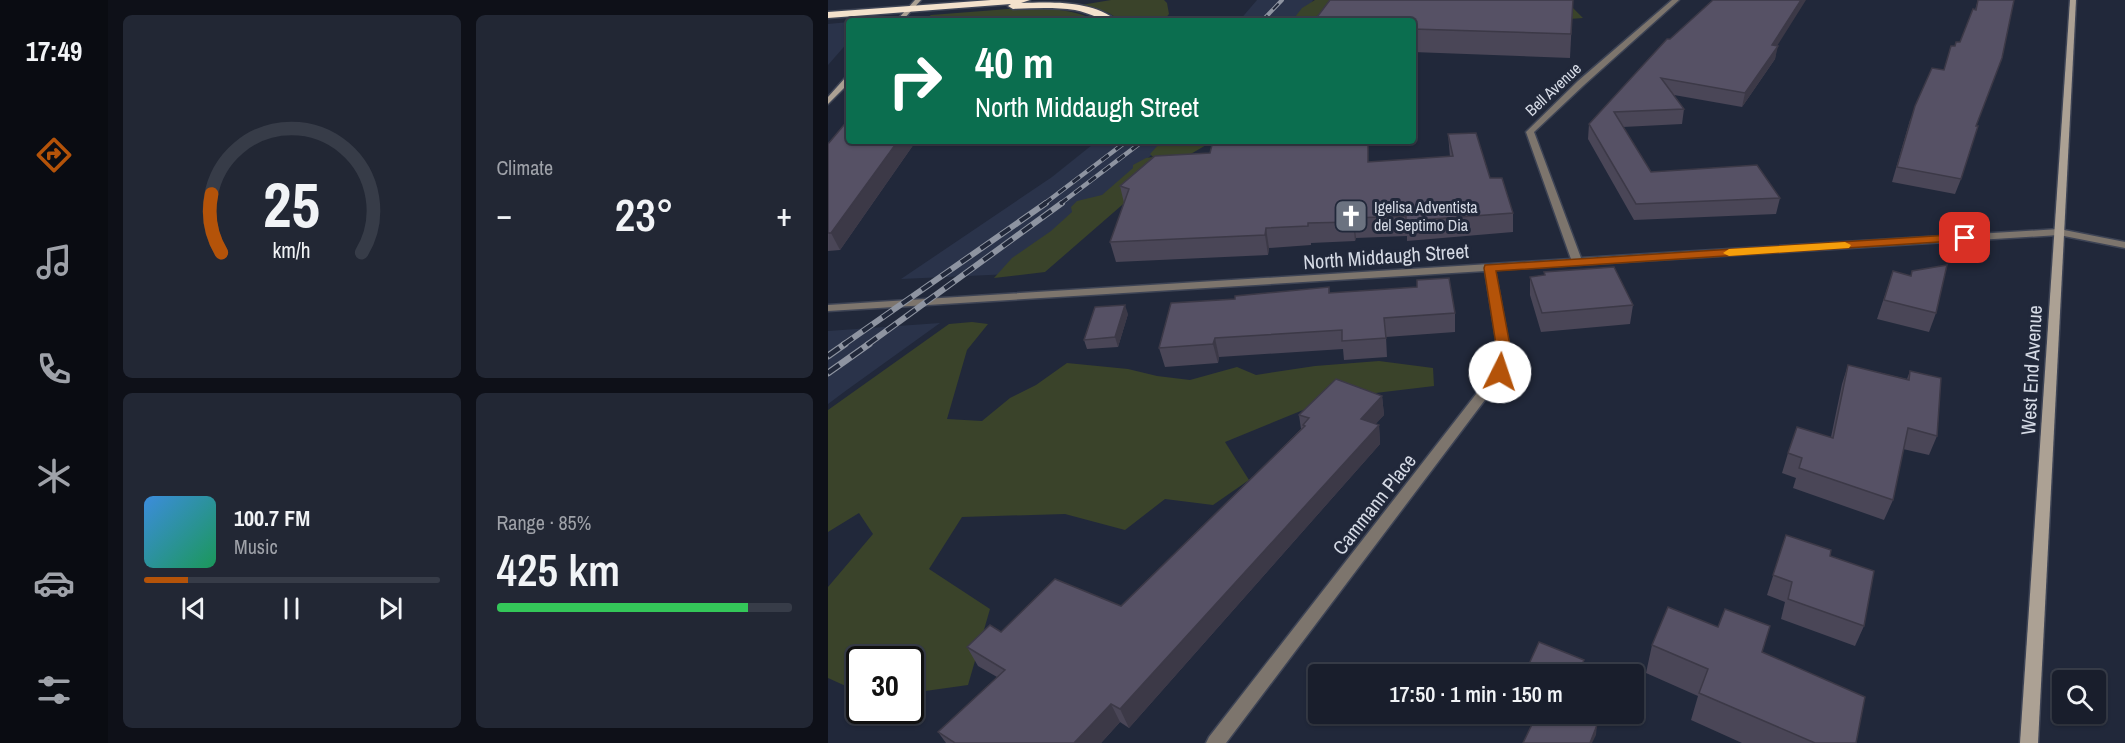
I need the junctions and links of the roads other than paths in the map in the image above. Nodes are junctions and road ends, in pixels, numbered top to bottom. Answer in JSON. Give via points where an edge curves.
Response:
{"nodes":[{"id":1,"x":918,"y":0,"type":"edge"},
{"id":2,"x":1026,"y":0,"type":"edge"},
{"id":3,"x":1676,"y":0,"type":"edge"},
{"id":4,"x":2073,"y":0,"type":"edge"},
{"id":5,"x":911,"y":4,"type":"edge"},
{"id":6,"x":957,"y":5,"type":"junction"},
{"id":7,"x":828,"y":6,"type":"edge"},
{"id":8,"x":828,"y":15,"type":"edge"},
{"id":9,"x":901,"y":18,"type":"edge"},
{"id":10,"x":1105,"y":18,"type":"edge"},
{"id":11,"x":846,"y":81,"type":"edge"},
{"id":12,"x":828,"y":102,"type":"edge"},
{"id":13,"x":2059,"y":232,"type":"junction"},
{"id":14,"x":2125,"y":245,"type":"edge"},
{"id":15,"x":1577,"y":262,"type":"junction"},
{"id":16,"x":1490,"y":268,"type":"junction"},
{"id":17,"x":828,"y":308,"type":"edge"},
{"id":18,"x":1215,"y":743,"type":"edge"},
{"id":19,"x":2029,"y":743,"type":"edge"}],
"edges":[{"from":1,"to":5,"type":"street"},
{"from":2,"to":6,"type":"highway"},
{"from":3,"to":15,"type":"street","name":"Bell Avenue","via":[[1530,132]]},
{"from":4,"to":13,"type":"street","name":"West End Avenue"},
{"from":5,"to":6,"type":"highway"},
{"from":5,"to":7,"type":"highway"},
{"from":5,"to":8,"type":"highway"},
{"from":5,"to":9,"type":"street"},
{"from":6,"to":10,"type":"highway","via":[[1052,5]]},
{"from":11,"to":12,"type":"street"},
{"from":13,"to":14,"type":"street","name":"North Middaugh Street"},
{"from":13,"to":15,"type":"street","name":"North Middaugh Street"},
{"from":13,"to":19,"type":"street","name":"West End Avenue"},
{"from":15,"to":16,"type":"street","name":"North Middaugh Street"},
{"from":16,"to":17,"type":"street","name":"North Middaugh Street"},
{"from":16,"to":18,"type":"street","name":"Cammann Place","via":[[1504,351],[1500,372]]}]}
